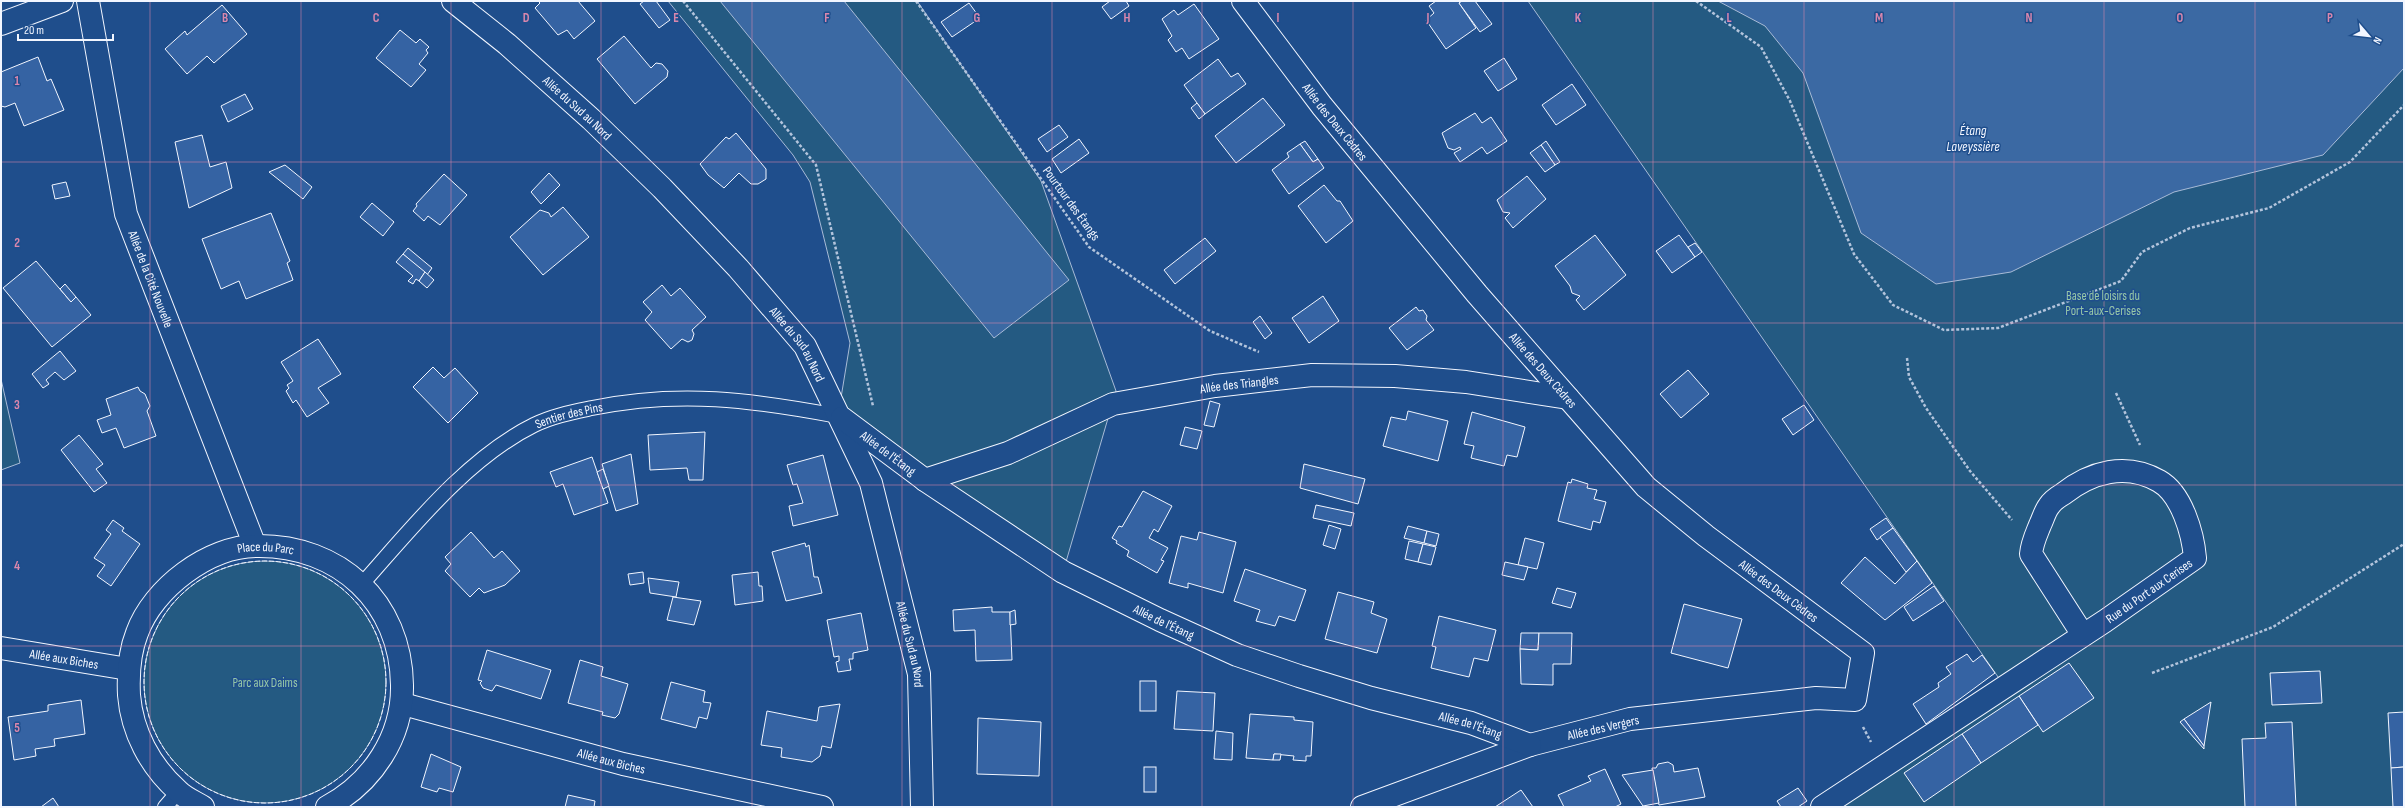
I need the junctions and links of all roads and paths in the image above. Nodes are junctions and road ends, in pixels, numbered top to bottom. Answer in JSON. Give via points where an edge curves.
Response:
{"nodes":[{"id":1,"x":62,"y":1,"type":"edge"},
{"id":2,"x":88,"y":1,"type":"edge"},
{"id":3,"x":453,"y":1,"type":"edge"},
{"id":4,"x":683,"y":1,"type":"edge"},
{"id":5,"x":916,"y":1,"type":"edge"},
{"id":6,"x":1243,"y":1,"type":"edge"},
{"id":7,"x":1696,"y":1,"type":"edge"},
{"id":8,"x":1,"y":24,"type":"edge"},
{"id":9,"x":2404,"y":105,"type":"edge"},
{"id":10,"x":1261,"y":353,"type":"dead end"},
{"id":11,"x":1907,"y":358,"type":"dead end"},
{"id":12,"x":2116,"y":393,"type":"dead end"},
{"id":13,"x":1568,"y":398,"type":"junction"},
{"id":14,"x":838,"y":416,"type":"junction"},
{"id":15,"x":885,"y":450,"type":"junction"},
{"id":16,"x":925,"y":480,"type":"junction"},
{"id":17,"x":2160,"y":481,"type":"junction"},
{"id":18,"x":2032,"y":544,"type":"junction"},
{"id":19,"x":2404,"y":544,"type":"edge"},
{"id":20,"x":255,"y":546,"type":"junction"},
{"id":21,"x":362,"y":584,"type":"junction"},
{"id":22,"x":2083,"y":635,"type":"junction"},
{"id":23,"x":1,"y":648,"type":"edge"},
{"id":24,"x":128,"y":669,"type":"junction"},
{"id":25,"x":2152,"y":673,"type":"dead end"},
{"id":26,"x":1855,"y":700,"type":"joint"},
{"id":27,"x":402,"y":704,"type":"junction"},
{"id":28,"x":1530,"y":745,"type":"junction"},
{"id":29,"x":172,"y":799,"type":"edge"},
{"id":30,"x":203,"y":807,"type":"edge"},
{"id":31,"x":327,"y":807,"type":"edge"},
{"id":32,"x":822,"y":807,"type":"edge"},
{"id":33,"x":922,"y":807,"type":"edge"},
{"id":34,"x":1362,"y":807,"type":"edge"},
{"id":35,"x":1822,"y":807,"type":"edge"}],
"edges":[{"from":1,"to":8,"type":"street"},
{"from":2,"to":20,"type":"street","name":"Allée de la Cité Nouvelle","via":[[126,214]]},
{"from":3,"to":14,"type":"street","name":"Allée du Sud au Nord","via":[[507,44],[591,119],[662,188],[738,268],[805,346]]},
{"from":4,"to":15,"type":"path","via":[[816,165]]},
{"from":5,"to":10,"type":"path","name":"Pourtour des Étangs","via":[[1089,247],[1210,331]]},
{"from":6,"to":13,"type":"street","name":"Allée des Deux Cèdres","via":[[1327,112],[1477,294]]},
{"from":7,"to":9,"type":"path","via":[[1761,48],[1790,101],[1854,254],[1893,305],[1944,330],[1998,328],[2121,281],[2142,252],[2190,228],[2270,208],[2350,162]]},
{"from":11,"to":18,"type":"path","via":[[1909,377],[1926,408],[1970,471]]},
{"from":12,"to":17,"type":"path"},
{"from":13,"to":16,"type":"street","name":"Allée des Triangles","via":[[1466,382],[1395,376],[1312,375],[1215,386],[1112,404],[1008,453]]},
{"from":13,"to":26,"type":"street","name":"Allée des Deux Cèdres","via":[[1646,487],[1706,536],[1863,653]]},
{"from":14,"to":15,"type":"street","name":"Allée de l'Étang"},
{"from":14,"to":21,"type":"lane","name":"Sentier des Pins","via":[[775,404],[713,398],[659,398],[572,412],[535,424],[499,446],[468,472],[415,525]]},
{"from":14,"to":33,"type":"street","name":"Allée du Sud au Nord","via":[[871,483],[919,674]]},
{"from":15,"to":16,"type":"street","name":"Allée de l'Étang"},
{"from":16,"to":28,"type":"street","name":"Allée de l'Étang","via":[[1063,572],[1237,655],[1371,698],[1471,723]]},
{"from":17,"to":18,"type":"street","name":"Rue du Port aux Cerises","via":[[2133,471],[2110,471],[2078,482],[2049,504]]},
{"from":17,"to":22,"type":"street","name":"Rue du Port aux Cerises","via":[[2176,498],[2185,515],[2191,530],[2195,558]]},
{"from":18,"to":22,"type":"street","via":[[2031,554]]},
{"from":19,"to":25,"type":"path","via":[[2273,627]]},
{"from":20,"to":21,"type":"street","name":"Place du Parc","via":[[294,548],[331,562]]},
{"from":20,"to":24,"type":"street","name":"Place du Parc","via":[[218,554],[184,572],[156,599],[137,632]]},
{"from":21,"to":27,"type":"street","name":"Place du Parc","via":[[388,620],[402,661]]},
{"from":22,"to":35,"type":"street","name":"Rue du Port aux Cerises"},
{"from":23,"to":24,"type":"street","name":"Allée aux Biches"},
{"from":24,"to":29,"type":"street","name":"Place du Parc","via":[[131,715],[148,758]]},
{"from":26,"to":28,"type":"street","name":"Allée des Vergers","via":[[1816,698],[1630,719]]},
{"from":27,"to":31,"type":"street","name":"Place du Parc","via":[[392,740],[372,772],[346,797]]},
{"from":27,"to":32,"type":"street","name":"Allée aux Biches","via":[[623,764]]},
{"from":28,"to":34,"type":"street","name":"Allée des Vergers"},
{"from":29,"to":30,"type":"street","name":"Place du Parc"}]}
